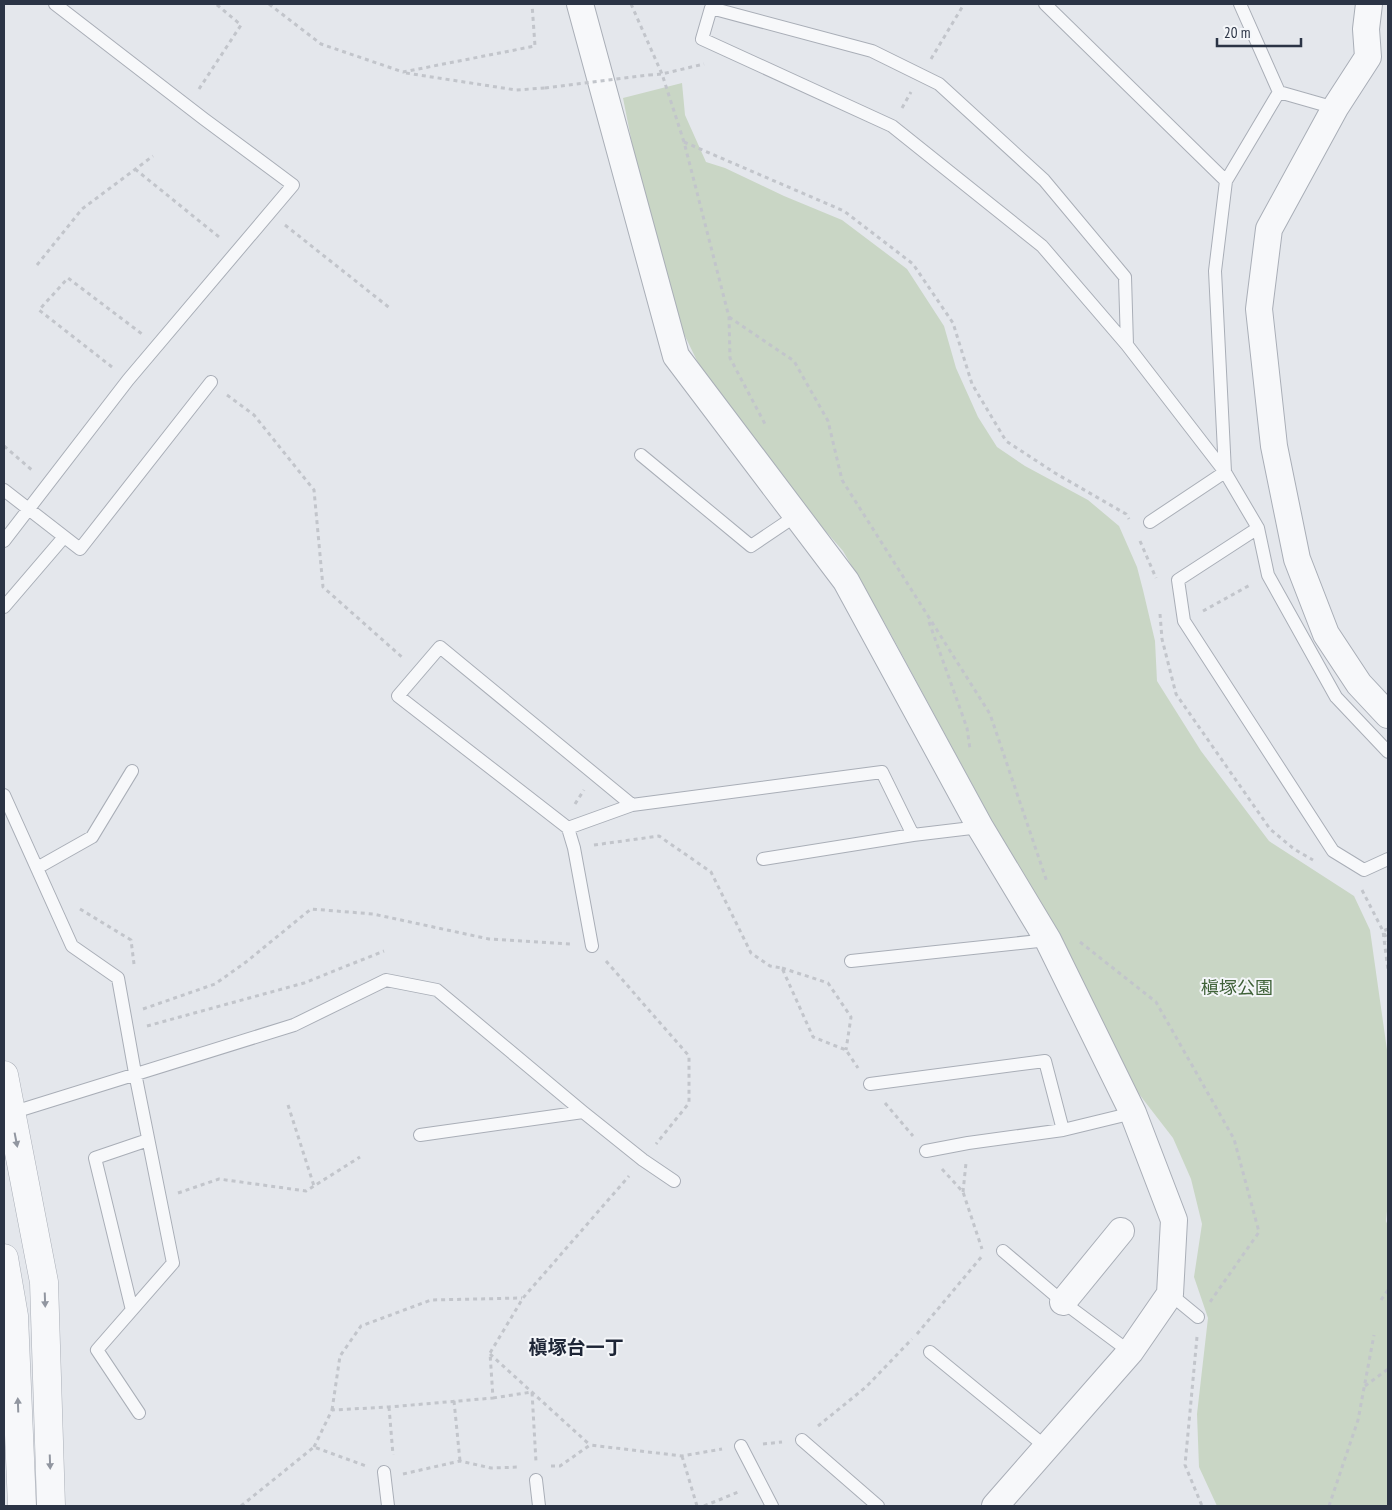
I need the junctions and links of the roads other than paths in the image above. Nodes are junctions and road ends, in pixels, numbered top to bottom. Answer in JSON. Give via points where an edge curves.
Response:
{"nodes":[{"id":1,"x":55,"y":4,"type":"edge"},
{"id":2,"x":580,"y":4,"type":"edge"},
{"id":3,"x":1045,"y":4,"type":"edge"},
{"id":4,"x":1240,"y":4,"type":"edge"},
{"id":5,"x":1370,"y":4,"type":"edge"},
{"id":6,"x":1279,"y":92,"type":"junction"},
{"id":7,"x":1335,"y":108,"type":"junction"},
{"id":8,"x":1226,"y":181,"type":"junction"},
{"id":9,"x":1127,"y":345,"type":"junction"},
{"id":10,"x":211,"y":382,"type":"road end"},
{"id":11,"x":641,"y":455,"type":"dead end"},
{"id":12,"x":1224,"y":472,"type":"junction"},
{"id":13,"x":4,"y":490,"type":"edge"},
{"id":14,"x":28,"y":510,"type":"junction"},
{"id":15,"x":797,"y":515,"type":"junction"},
{"id":16,"x":1150,"y":522,"type":"dead end"},
{"id":17,"x":1258,"y":528,"type":"junction"},
{"id":18,"x":64,"y":537,"type":"junction"},
{"id":19,"x":4,"y":541,"type":"edge"},
{"id":20,"x":4,"y":607,"type":"edge"},
{"id":21,"x":1347,"y":691,"type":"junction"},
{"id":22,"x":1388,"y":715,"type":"edge"},
{"id":23,"x":1388,"y":752,"type":"edge"},
{"id":24,"x":132,"y":771,"type":"dead end"},
{"id":25,"x":4,"y":794,"type":"edge"},
{"id":26,"x":632,"y":805,"type":"junction"},
{"id":27,"x":565,"y":825,"type":"junction"},
{"id":28,"x":980,"y":827,"type":"junction"},
{"id":29,"x":913,"y":835,"type":"junction"},
{"id":30,"x":764,"y":859,"type":"dead end"},
{"id":31,"x":1388,"y":859,"type":"edge"},
{"id":32,"x":37,"y":868,"type":"junction"},
{"id":33,"x":1048,"y":940,"type":"junction"},
{"id":34,"x":592,"y":946,"type":"dead end"},
{"id":35,"x":851,"y":961,"type":"dead end"},
{"id":36,"x":135,"y":1074,"type":"junction"},
{"id":37,"x":4,"y":1075,"type":"edge"},
{"id":38,"x":870,"y":1084,"type":"road end"},
{"id":39,"x":583,"y":1112,"type":"junction"},
{"id":40,"x":1133,"y":1113,"type":"junction"},
{"id":41,"x":8,"y":1114,"type":"edge"},
{"id":42,"x":1063,"y":1130,"type":"junction"},
{"id":43,"x":420,"y":1135,"type":"dead end"},
{"id":44,"x":148,"y":1140,"type":"junction"},
{"id":45,"x":926,"y":1151,"type":"road end"},
{"id":46,"x":674,"y":1182,"type":"dead end"},
{"id":47,"x":1121,"y":1231,"type":"dead end"},
{"id":48,"x":1003,"y":1251,"type":"dead end"},
{"id":49,"x":4,"y":1258,"type":"edge"},
{"id":50,"x":1170,"y":1294,"type":"junction"},
{"id":51,"x":1063,"y":1302,"type":"junction"},
{"id":52,"x":132,"y":1310,"type":"junction"},
{"id":53,"x":1198,"y":1317,"type":"dead end"},
{"id":54,"x":930,"y":1352,"type":"dead end"},
{"id":55,"x":1130,"y":1352,"type":"junction"},
{"id":56,"x":139,"y":1413,"type":"dead end"},
{"id":57,"x":802,"y":1440,"type":"road end"},
{"id":58,"x":741,"y":1446,"type":"road end"},
{"id":59,"x":1046,"y":1447,"type":"junction"},
{"id":60,"x":536,"y":1473,"type":"road end"},
{"id":61,"x":390,"y":1474,"type":"road end"},
{"id":62,"x":22,"y":1506,"type":"edge"},
{"id":63,"x":51,"y":1506,"type":"edge"},
{"id":64,"x":388,"y":1506,"type":"edge"},
{"id":65,"x":539,"y":1506,"type":"edge"},
{"id":66,"x":772,"y":1506,"type":"edge"},
{"id":67,"x":878,"y":1506,"type":"edge"},
{"id":68,"x":995,"y":1506,"type":"edge"}],
"edges":[{"from":1,"to":14,"type":"lane","via":[[293,185],[128,380]]},
{"from":2,"to":15,"type":"street","via":[[676,356]]},
{"from":3,"to":8,"type":"lane"},
{"from":4,"to":6,"type":"lane"},
{"from":5,"to":7,"type":"street","via":[[1366,29],[1368,57]]},
{"from":6,"to":7,"type":"lane"},
{"from":6,"to":8,"type":"lane"},
{"from":7,"to":21,"type":"street","via":[[1269,228],[1259,309],[1274,446],[1297,559]]},
{"from":8,"to":12,"type":"lane","via":[[1215,271]]},
{"from":9,"to":9,"type":"lane","via":[[1125,278],[1044,180],[939,84],[872,51],[711,8],[702,39],[892,126],[1042,246]]},
{"from":9,"to":12,"type":"lane"},
{"from":10,"to":18,"type":"lane","via":[[80,549]]},
{"from":11,"to":15,"type":"lane","via":[[750,546]]},
{"from":12,"to":16,"type":"lane"},
{"from":12,"to":17,"type":"lane"},
{"from":13,"to":14,"type":"lane"},
{"from":14,"to":18,"type":"lane"},
{"from":14,"to":19,"type":"lane"},
{"from":15,"to":28,"type":"street","via":[[846,581]]},
{"from":17,"to":21,"type":"lane","via":[[1268,575]]},
{"from":17,"to":31,"type":"lane","via":[[1178,580],[1184,621],[1333,850],[1364,870]]},
{"from":18,"to":20,"type":"lane"},
{"from":21,"to":22,"type":"street"},
{"from":21,"to":23,"type":"lane"},
{"from":24,"to":32,"type":"lane","via":[[92,837]]},
{"from":25,"to":32,"type":"lane"},
{"from":26,"to":27,"type":"lane"},
{"from":26,"to":27,"type":"lane","via":[[440,648],[398,696]]},
{"from":26,"to":29,"type":"lane","via":[[882,772]]},
{"from":27,"to":34,"type":"lane","via":[[574,848]]},
{"from":28,"to":29,"type":"lane"},
{"from":28,"to":33,"type":"street"},
{"from":29,"to":30,"type":"lane"},
{"from":32,"to":36,"type":"lane","via":[[72,946],[118,978]]},
{"from":33,"to":35,"type":"lane"},
{"from":33,"to":40,"type":"street"},
{"from":36,"to":39,"type":"lane","via":[[294,1025],[386,980],[437,990]]},
{"from":36,"to":41,"type":"lane"},
{"from":36,"to":44,"type":"lane"},
{"from":37,"to":41,"type":"street"},
{"from":38,"to":42,"type":"lane","via":[[1045,1061]]},
{"from":39,"to":43,"type":"lane"},
{"from":39,"to":46,"type":"lane"},
{"from":40,"to":42,"type":"lane"},
{"from":40,"to":50,"type":"street","via":[[1174,1220]]},
{"from":41,"to":63,"type":"street","one_way":true,"via":[[44,1282]]},
{"from":42,"to":45,"type":"lane"},
{"from":44,"to":52,"type":"lane","via":[[173,1263]]},
{"from":44,"to":52,"type":"lane","via":[[95,1158]]},
{"from":47,"to":51,"type":"street"},
{"from":48,"to":51,"type":"lane"},
{"from":62,"to":49,"type":"street","one_way":true,"via":[[14,1316]]},
{"from":50,"to":53,"type":"lane"},
{"from":50,"to":55,"type":"street"},
{"from":51,"to":55,"type":"lane"},
{"from":52,"to":56,"type":"lane","via":[[97,1350]]},
{"from":54,"to":59,"type":"lane"},
{"from":55,"to":59,"type":"street"},
{"from":57,"to":67,"type":"lane"},
{"from":58,"to":66,"type":"lane"},
{"from":59,"to":68,"type":"street"},
{"from":60,"to":65,"type":"lane"},
{"from":61,"to":64,"type":"lane"}]}
